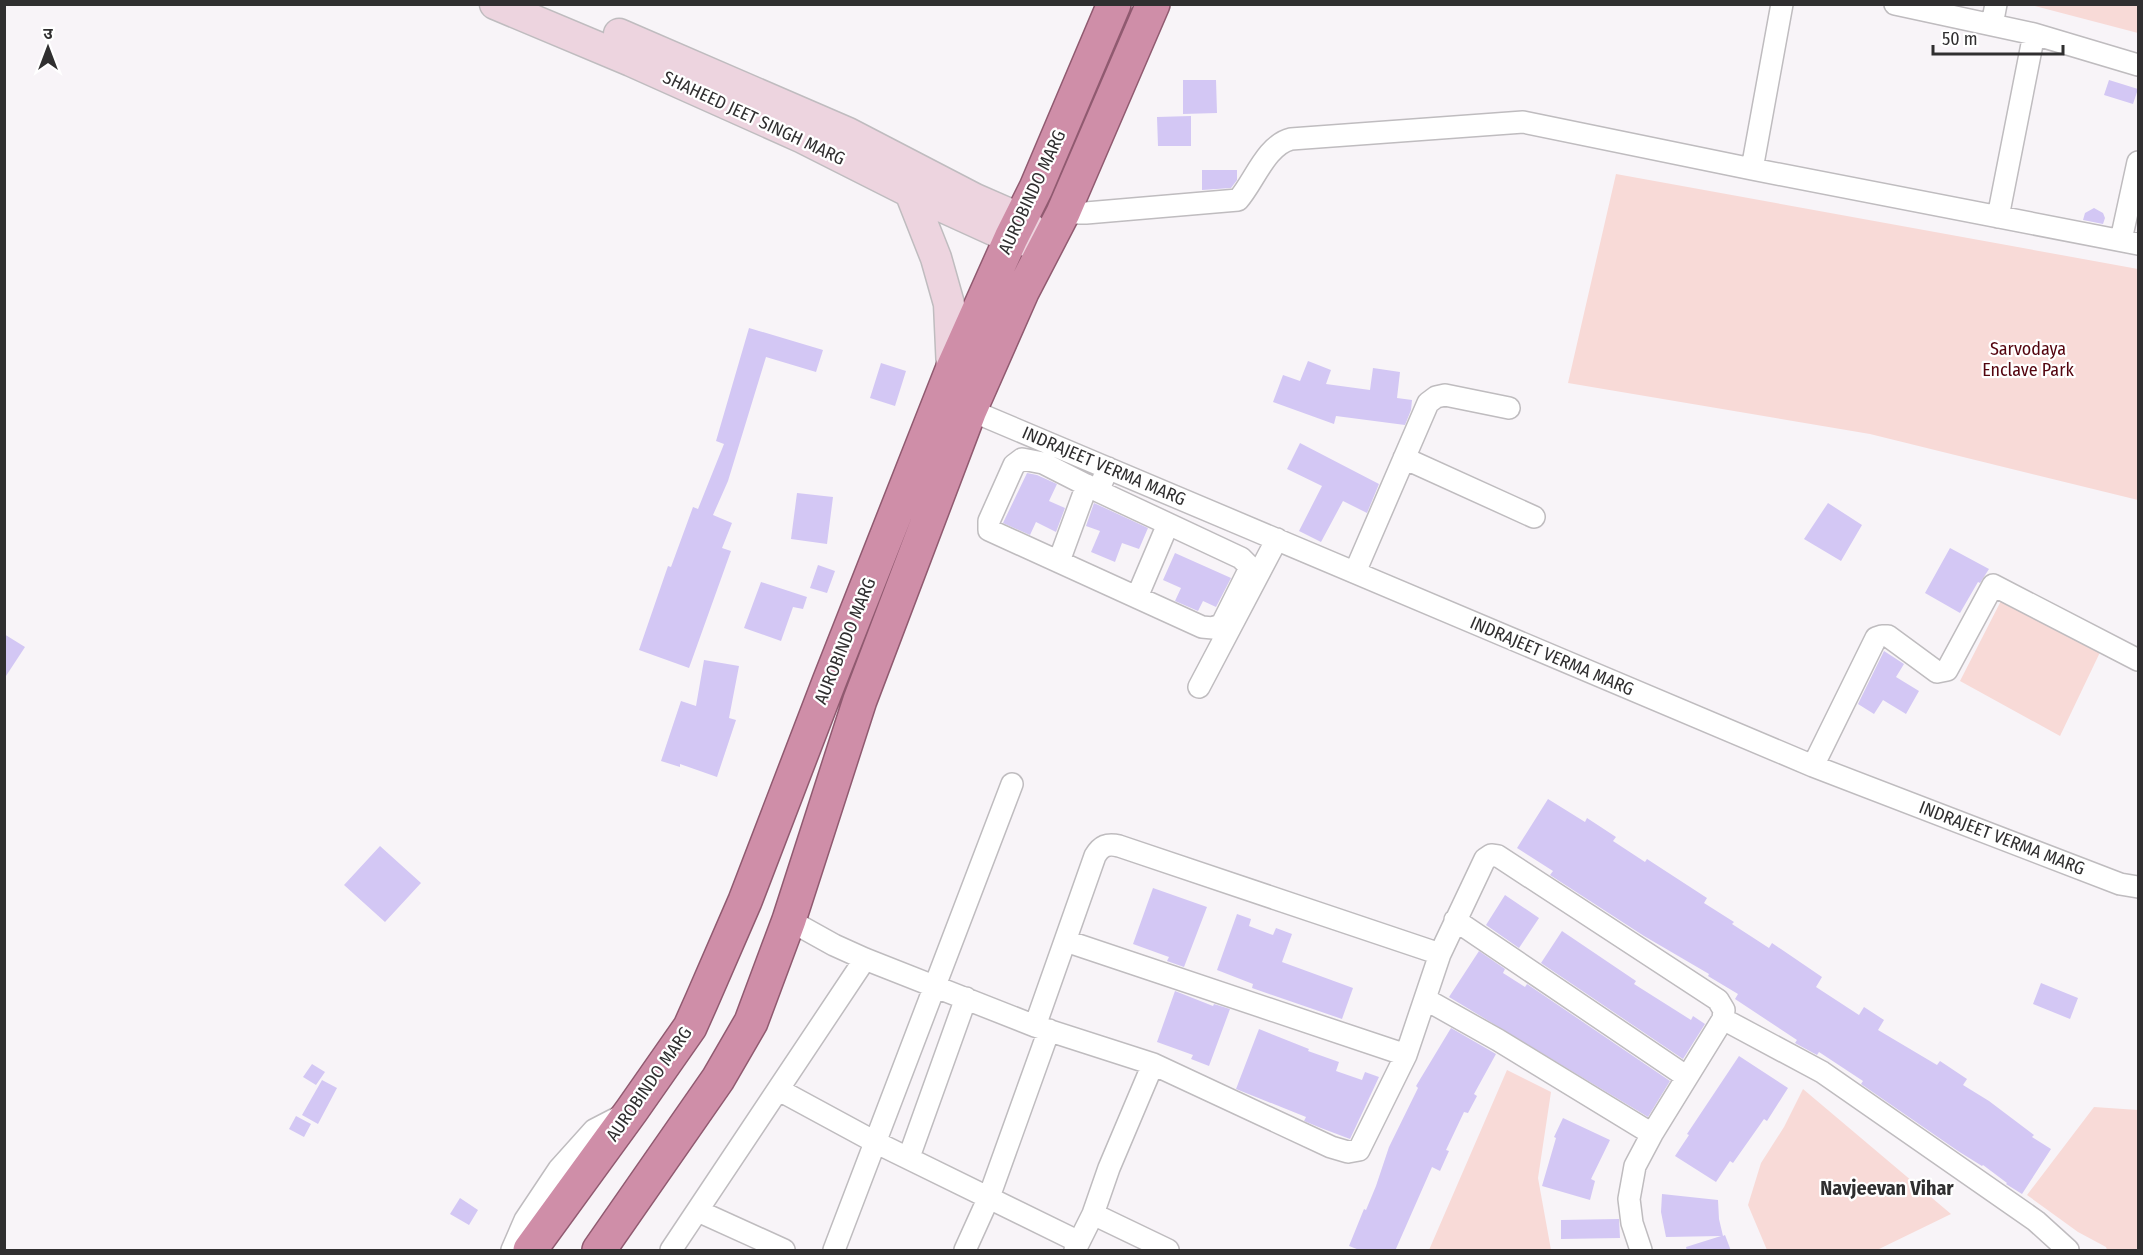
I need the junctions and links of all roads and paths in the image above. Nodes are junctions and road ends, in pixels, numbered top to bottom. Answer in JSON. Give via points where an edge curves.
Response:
{"nodes":[{"id":1,"x":495,"y":4,"type":"edge"},
{"id":2,"x":545,"y":4,"type":"edge"},
{"id":3,"x":1114,"y":4,"type":"edge"},
{"id":4,"x":1153,"y":4,"type":"edge"},
{"id":5,"x":1782,"y":4,"type":"edge"},
{"id":6,"x":1894,"y":4,"type":"edge"},
{"id":7,"x":1996,"y":4,"type":"edge"},
{"id":8,"x":1992,"y":25,"type":"junction"},
{"id":9,"x":2034,"y":34,"type":"junction"},
{"id":10,"x":2139,"y":65,"type":"edge"},
{"id":11,"x":2139,"y":162,"type":"edge"},
{"id":12,"x":1752,"y":169,"type":"junction"},
{"id":13,"x":910,"y":192,"type":"junction"},
{"id":14,"x":1063,"y":213,"type":"junction"},
{"id":15,"x":1998,"y":218,"type":"junction"},
{"id":16,"x":1016,"y":229,"type":"junction"},
{"id":17,"x":2130,"y":242,"type":"edge"},
{"id":18,"x":1047,"y":245,"type":"junction"},
{"id":19,"x":952,"y":370,"type":"junction"},
{"id":20,"x":1509,"y":408,"type":"dead end"},
{"id":21,"x":970,"y":410,"type":"junction"},
{"id":22,"x":1404,"y":458,"type":"junction"},
{"id":23,"x":1108,"y":468,"type":"junction"},
{"id":24,"x":1093,"y":488,"type":"junction"},
{"id":25,"x":1534,"y":517,"type":"dead end"},
{"id":26,"x":1168,"y":524,"type":"junction"},
{"id":27,"x":1276,"y":539,"type":"junction"},
{"id":28,"x":1059,"y":561,"type":"junction"},
{"id":29,"x":1355,"y":572,"type":"junction"},
{"id":30,"x":1137,"y":597,"type":"junction"},
{"id":31,"x":2139,"y":660,"type":"edge"},
{"id":32,"x":1199,"y":687,"type":"dead end"},
{"id":33,"x":1813,"y":766,"type":"junction"},
{"id":34,"x":1012,"y":783,"type":"dead end"},
{"id":35,"x":2139,"y":887,"type":"edge"},
{"id":36,"x":789,"y":920,"type":"junction"},
{"id":37,"x":1455,"y":920,"type":"junction"},
{"id":38,"x":1066,"y":941,"type":"junction"},
{"id":39,"x":1440,"y":954,"type":"junction"},
{"id":40,"x":865,"y":959,"type":"junction"},
{"id":41,"x":936,"y":986,"type":"junction"},
{"id":42,"x":966,"y":998,"type":"junction"},
{"id":43,"x":1425,"y":999,"type":"junction"},
{"id":44,"x":1723,"y":1019,"type":"junction"},
{"id":45,"x":1042,"y":1028,"type":"junction"},
{"id":46,"x":1406,"y":1055,"type":"junction"},
{"id":47,"x":1153,"y":1064,"type":"junction"},
{"id":48,"x":1687,"y":1077,"type":"junction"},
{"id":49,"x":779,"y":1090,"type":"junction"},
{"id":50,"x":632,"y":1110,"type":"junction"},
{"id":51,"x":1652,"y":1134,"type":"junction"},
{"id":52,"x":875,"y":1142,"type":"junction"},
{"id":53,"x":909,"y":1157,"type":"junction"},
{"id":54,"x":989,"y":1197,"type":"junction"},
{"id":55,"x":698,"y":1211,"type":"junction"},
{"id":56,"x":1093,"y":1214,"type":"junction"},
{"id":57,"x":1077,"y":1246,"type":"edge"},
{"id":58,"x":512,"y":1251,"type":"edge"},
{"id":59,"x":530,"y":1251,"type":"edge"},
{"id":60,"x":599,"y":1251,"type":"edge"},
{"id":61,"x":671,"y":1251,"type":"edge"},
{"id":62,"x":784,"y":1251,"type":"edge"},
{"id":63,"x":834,"y":1251,"type":"edge"},
{"id":64,"x":965,"y":1251,"type":"edge"},
{"id":65,"x":1168,"y":1251,"type":"edge"},
{"id":66,"x":1641,"y":1251,"type":"edge"},
{"id":67,"x":2068,"y":1251,"type":"edge"}],
"edges":[{"from":1,"to":13,"type":"main road","name":"SHAHEED JEET SINGH MARG","via":[[803,138]]},
{"from":2,"to":16,"type":"main road","name":"SHAHEED JEET SINGH MARG","via":[[848,134],[975,200]]},
{"from":3,"to":16,"type":"highway","name":"AUROBINDO MARG"},
{"from":4,"to":14,"type":"highway","name":"AUROBINDO MARG"},
{"from":5,"to":12,"type":"street"},
{"from":6,"to":8,"type":"street"},
{"from":7,"to":8,"type":"street"},
{"from":8,"to":9,"type":"street"},
{"from":9,"to":10,"type":"street"},
{"from":9,"to":15,"type":"street"},
{"from":11,"to":17,"type":"street"},
{"from":12,"to":14,"type":"street","via":[[1523,122],[1291,139],[1274,148],[1238,200]]},
{"from":12,"to":15,"type":"street"},
{"from":13,"to":16,"type":"main road","name":"SHAHEED JEET SINGH MARG"},
{"from":13,"to":19,"type":"main road","via":[[947,295]]},
{"from":14,"to":18,"type":"highway","name":"AUROBINDO MARG"},
{"from":15,"to":17,"type":"street"},
{"from":16,"to":18,"type":"main road"},
{"from":16,"to":19,"type":"highway","name":"AUROBINDO MARG"},
{"from":18,"to":21,"type":"highway","name":"AUROBINDO MARG"},
{"from":19,"to":50,"type":"highway","name":"AUROBINDO MARG","via":[[731,934],[690,1027]]},
{"from":20,"to":22,"type":"street","via":[[1445,395],[1436,397],[1428,403]]},
{"from":21,"to":23,"type":"street","name":"INDRAJEET VERMA MARG"},
{"from":21,"to":36,"type":"highway","name":"AUROBINDO MARG","via":[[860,700]]},
{"from":22,"to":25,"type":"street"},
{"from":22,"to":29,"type":"street"},
{"from":23,"to":24,"type":"street"},
{"from":23,"to":27,"type":"street","name":"INDRAJEET VERMA MARG"},
{"from":24,"to":26,"type":"street"},
{"from":24,"to":28,"type":"street"},
{"from":24,"to":28,"type":"street","via":[[1043,463],[1022,459],[1014,465],[989,521],[990,530]]},
{"from":26,"to":30,"type":"street"},
{"from":26,"to":30,"type":"street","via":[[1241,558],[1248,565],[1248,572],[1222,624],[1213,628],[1202,627]]},
{"from":27,"to":29,"type":"street","name":"INDRAJEET VERMA MARG"},
{"from":27,"to":32,"type":"street"},
{"from":28,"to":30,"type":"street"},
{"from":29,"to":33,"type":"street","name":"INDRAJEET VERMA MARG"},
{"from":31,"to":33,"type":"street","via":[[1993,585],[1947,670],[1937,672],[1888,636],[1876,638]]},
{"from":33,"to":35,"type":"street","name":"INDRAJEET VERMA MARG","via":[[2120,884]]},
{"from":34,"to":41,"type":"street"},
{"from":36,"to":40,"type":"street"},
{"from":36,"to":60,"type":"highway","name":"AUROBINDO MARG","via":[[751,1022],[718,1079]]},
{"from":37,"to":39,"type":"street"},
{"from":37,"to":44,"type":"street","via":[[1485,859],[1498,856],[1718,1000],[1724,1010]]},
{"from":37,"to":48,"type":"street"},
{"from":38,"to":39,"type":"street","via":[[1095,856],[1100,849],[1113,845]]},
{"from":38,"to":45,"type":"street"},
{"from":38,"to":46,"type":"street"},
{"from":39,"to":43,"type":"street"},
{"from":40,"to":41,"type":"street"},
{"from":40,"to":49,"type":"street"},
{"from":41,"to":42,"type":"street"},
{"from":41,"to":52,"type":"street"},
{"from":42,"to":45,"type":"street"},
{"from":42,"to":53,"type":"street"},
{"from":43,"to":46,"type":"street"},
{"from":43,"to":51,"type":"street"},
{"from":44,"to":48,"type":"street"},
{"from":44,"to":67,"type":"street","via":[[1822,1072],[2036,1221]]},
{"from":45,"to":47,"type":"street"},
{"from":45,"to":54,"type":"street"},
{"from":46,"to":47,"type":"street","via":[[1359,1150],[1348,1152]]},
{"from":47,"to":56,"type":"street"},
{"from":48,"to":51,"type":"street"},
{"from":49,"to":52,"type":"street"},
{"from":49,"to":55,"type":"street"},
{"from":50,"to":58,"type":"street","via":[[594,1130],[559,1169],[525,1220]]},
{"from":50,"to":59,"type":"highway","name":"AUROBINDO MARG"},
{"from":51,"to":66,"type":"street","via":[[1635,1166],[1629,1199]]},
{"from":52,"to":53,"type":"street"},
{"from":52,"to":63,"type":"street"},
{"from":53,"to":54,"type":"street"},
{"from":54,"to":57,"type":"street"},
{"from":54,"to":64,"type":"street"},
{"from":55,"to":61,"type":"street"},
{"from":55,"to":62,"type":"street"},
{"from":56,"to":57,"type":"street"},
{"from":56,"to":65,"type":"street"}]}
